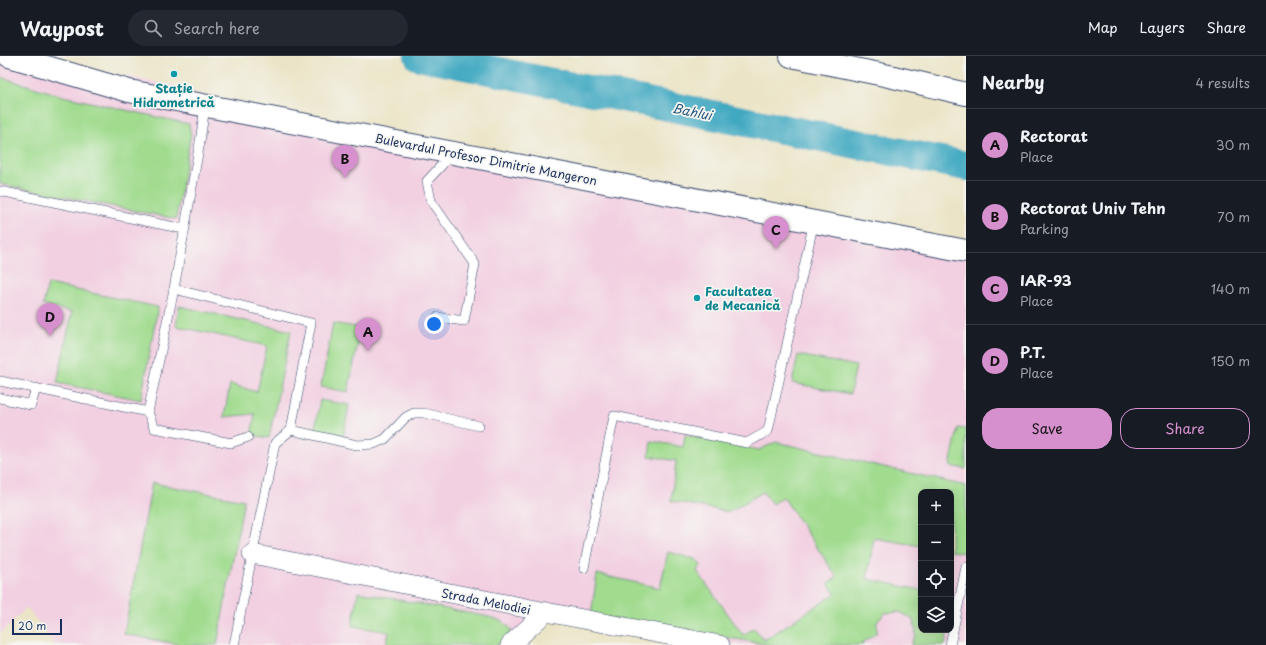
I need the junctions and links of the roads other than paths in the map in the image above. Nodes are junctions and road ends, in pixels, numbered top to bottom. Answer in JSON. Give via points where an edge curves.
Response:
{"nodes":[{"id":1,"x":9,"y":56,"type":"edge"},
{"id":2,"x":790,"y":56,"type":"edge"},
{"id":3,"x":820,"y":59,"type":"edge"},
{"id":4,"x":966,"y":94,"type":"edge"},
{"id":5,"x":205,"y":106,"type":"junction"},
{"id":6,"x":453,"y":152,"type":"junction"},
{"id":7,"x":0,"y":191,"type":"edge"},
{"id":8,"x":814,"y":221,"type":"junction"},
{"id":9,"x":184,"y":229,"type":"junction"},
{"id":10,"x":966,"y":251,"type":"edge"},
{"id":11,"x":174,"y":289,"type":"junction"},
{"id":12,"x":437,"y":317,"type":"dead end"},
{"id":13,"x":0,"y":381,"type":"edge"},
{"id":14,"x":36,"y":388,"type":"junction"},
{"id":15,"x":0,"y":398,"type":"edge"},
{"id":16,"x":148,"y":412,"type":"junction"},
{"id":17,"x":479,"y":426,"type":"dead end"},
{"id":18,"x":291,"y":430,"type":"junction"},
{"id":19,"x":248,"y":437,"type":"dead end"},
{"id":20,"x":252,"y":554,"type":"junction"},
{"id":21,"x":966,"y":567,"type":"edge"},
{"id":22,"x":584,"y":568,"type":"dead end"},
{"id":23,"x":546,"y":612,"type":"junction"},
{"id":24,"x":234,"y":645,"type":"edge"},
{"id":25,"x":510,"y":645,"type":"edge"},
{"id":26,"x":720,"y":645,"type":"edge"},
{"id":27,"x":950,"y":645,"type":"edge"}],
"edges":[{"from":1,"to":5,"type":"main road","name":"Bulevardul Profesor Dimitrie Mangeron","via":[[129,92]]},
{"from":2,"to":3,"type":"main road"},
{"from":3,"to":4,"type":"main road"},
{"from":5,"to":6,"type":"main road","name":"Bulevardul Profesor Dimitrie Mangeron"},
{"from":5,"to":9,"type":"lane"},
{"from":6,"to":8,"type":"main road","name":"Bulevardul Profesor Dimitrie Mangeron"},
{"from":6,"to":12,"type":"lane","via":[[427,181],[431,201],[475,264],[464,321]]},
{"from":7,"to":9,"type":"lane"},
{"from":8,"to":10,"type":"main road","name":"Bulevardul Profesor Dimitrie Mangeron"},
{"from":8,"to":22,"type":"lane","via":[[768,430],[747,443],[614,416]]},
{"from":9,"to":11,"type":"lane"},
{"from":11,"to":16,"type":"lane"},
{"from":11,"to":18,"type":"lane","via":[[311,323]]},
{"from":13,"to":14,"type":"lane"},
{"from":14,"to":15,"type":"lane","via":[[31,405]]},
{"from":14,"to":16,"type":"lane"},
{"from":16,"to":19,"type":"lane","via":[[154,428],[231,443]]},
{"from":17,"to":18,"type":"lane","via":[[414,412],[385,439],[374,444],[357,445]]},
{"from":18,"to":20,"type":"lane","via":[[276,443]]},
{"from":20,"to":23,"type":"street","name":"Strada Melodiei"},
{"from":20,"to":24,"type":"lane"},
{"from":21,"to":27,"type":"lane"},
{"from":23,"to":25,"type":"street"},
{"from":23,"to":26,"type":"street","name":"Strada Melodiei"}]}
